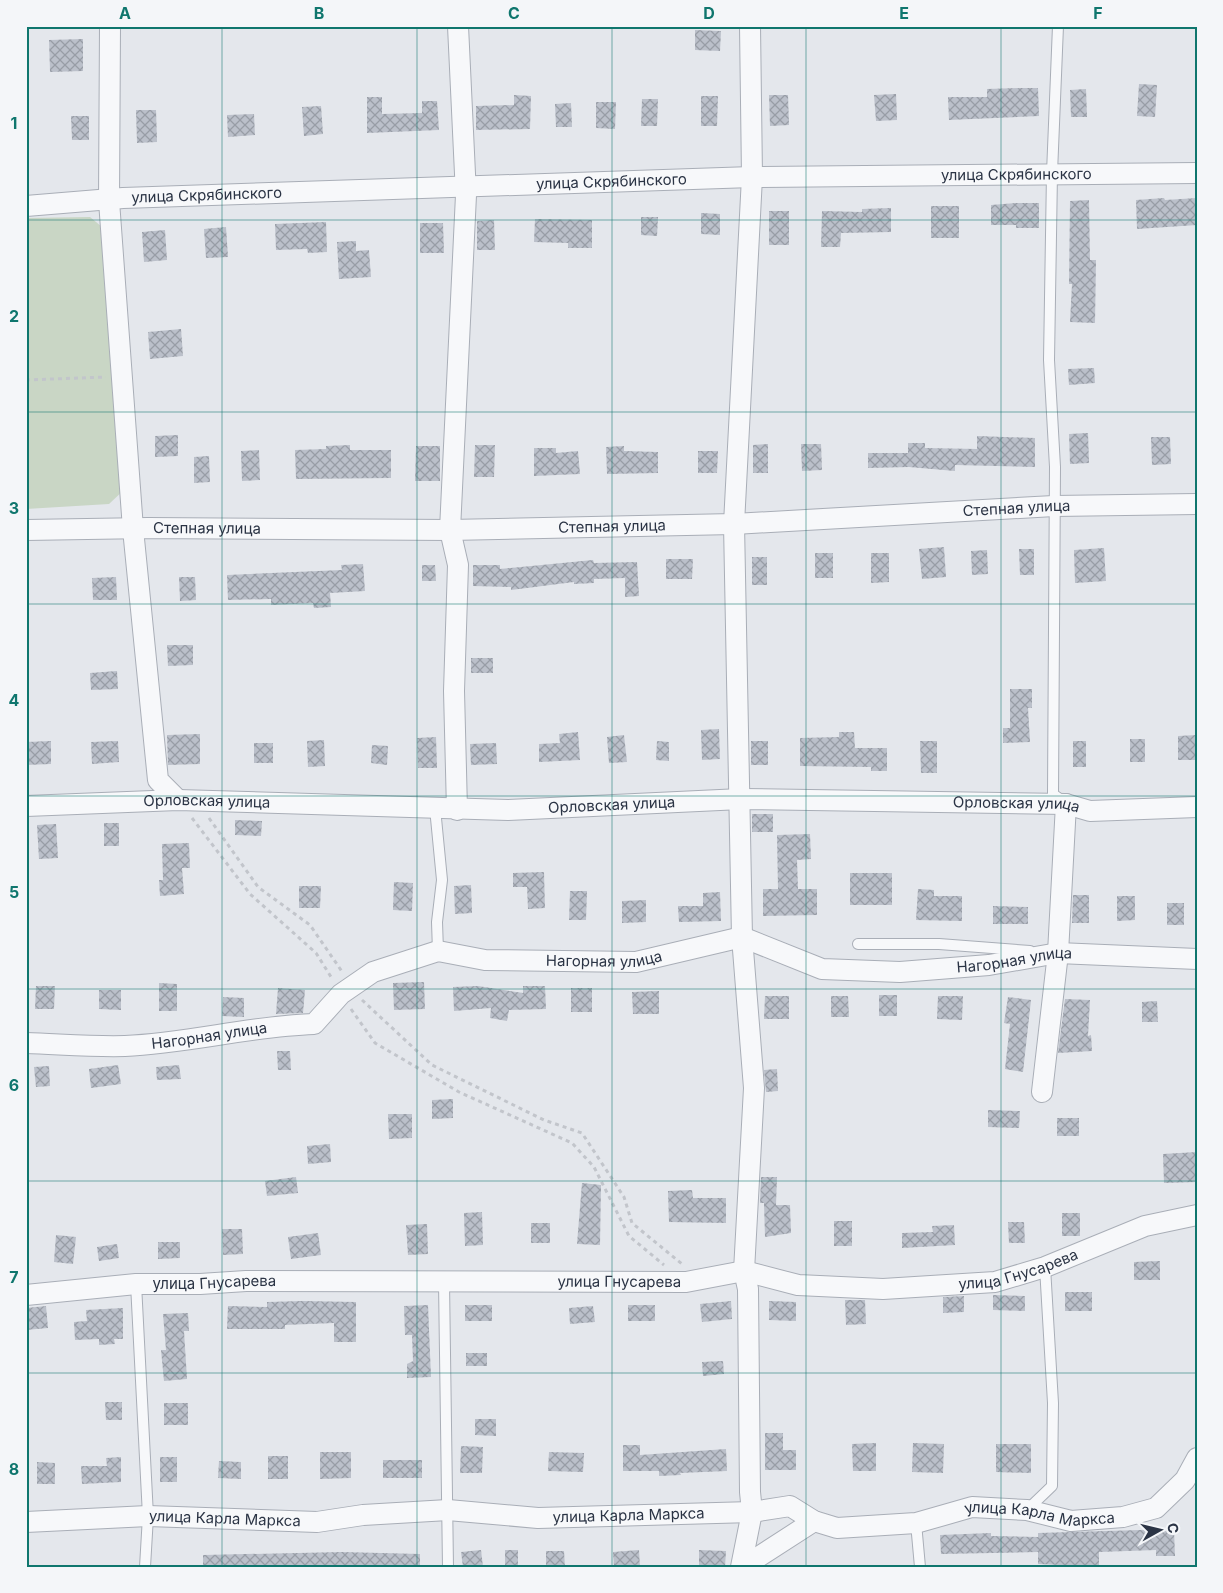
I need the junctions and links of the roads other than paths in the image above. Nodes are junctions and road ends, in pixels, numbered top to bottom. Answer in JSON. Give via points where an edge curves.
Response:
{"nodes":[{"id":1,"x":110,"y":26,"type":"edge"},
{"id":2,"x":458,"y":26,"type":"edge"},
{"id":3,"x":750,"y":26,"type":"edge"},
{"id":4,"x":1058,"y":26,"type":"edge"},
{"id":5,"x":1052,"y":173,"type":"junction"},
{"id":6,"x":1197,"y":173,"type":"edge"},
{"id":7,"x":752,"y":177,"type":"junction"},
{"id":8,"x":465,"y":186,"type":"junction"},
{"id":9,"x":109,"y":201,"type":"junction"},
{"id":10,"x":26,"y":206,"type":"edge"},
{"id":11,"x":1197,"y":504,"type":"edge"},
{"id":12,"x":1054,"y":506,"type":"junction"},
{"id":13,"x":734,"y":524,"type":"junction"},
{"id":14,"x":133,"y":528,"type":"junction"},
{"id":15,"x":26,"y":530,"type":"edge"},
{"id":16,"x":450,"y":530,"type":"junction"},
{"id":17,"x":741,"y":799,"type":"junction"},
{"id":18,"x":188,"y":801,"type":"junction"},
{"id":19,"x":1066,"y":804,"type":"junction"},
{"id":20,"x":26,"y":806,"type":"edge"},
{"id":21,"x":1197,"y":807,"type":"edge"},
{"id":22,"x":435,"y":808,"type":"junction"},
{"id":23,"x":457,"y":810,"type":"junction"},
{"id":24,"x":742,"y":937,"type":"junction"},
{"id":25,"x":858,"y":944,"type":"dead end"},
{"id":26,"x":438,"y":952,"type":"junction"},
{"id":27,"x":1058,"y":954,"type":"junction"},
{"id":28,"x":1197,"y":959,"type":"edge"},
{"id":29,"x":26,"y":1043,"type":"edge"},
{"id":30,"x":1042,"y":1092,"type":"dead end"},
{"id":31,"x":1197,"y":1215,"type":"edge"},
{"id":32,"x":1045,"y":1266,"type":"junction"},
{"id":33,"x":744,"y":1271,"type":"junction"},
{"id":34,"x":444,"y":1282,"type":"junction"},
{"id":35,"x":136,"y":1284,"type":"junction"},
{"id":36,"x":26,"y":1295,"type":"edge"},
{"id":37,"x":1197,"y":1458,"type":"edge"},
{"id":38,"x":448,"y":1510,"type":"junction"},
{"id":39,"x":1028,"y":1510,"type":"junction"},
{"id":40,"x":752,"y":1512,"type":"junction"},
{"id":41,"x":148,"y":1516,"type":"junction"},
{"id":42,"x":814,"y":1521,"type":"junction"},
{"id":43,"x":26,"y":1522,"type":"edge"},
{"id":44,"x":916,"y":1523,"type":"junction"},
{"id":45,"x":144,"y":1567,"type":"edge"},
{"id":46,"x":448,"y":1567,"type":"edge"},
{"id":47,"x":742,"y":1567,"type":"edge"},
{"id":48,"x":920,"y":1567,"type":"edge"}],
"edges":[{"from":1,"to":9,"type":"street"},
{"from":2,"to":8,"type":"street"},
{"from":3,"to":7,"type":"street"},
{"from":4,"to":5,"type":"lane"},
{"from":5,"to":6,"type":"street","name":"улица Скрябинского"},
{"from":5,"to":7,"type":"street","name":"улица Скрябинского"},
{"from":5,"to":12,"type":"lane","via":[[1049,360]]},
{"from":7,"to":8,"type":"street","name":"улица Скрябинского"},
{"from":7,"to":13,"type":"street"},
{"from":8,"to":9,"type":"street","name":"улица Скрябинского"},
{"from":8,"to":16,"type":"street"},
{"from":9,"to":10,"type":"street","name":"улица Скрябинского"},
{"from":9,"to":14,"type":"street"},
{"from":11,"to":12,"type":"street","name":"Степная улица"},
{"from":12,"to":13,"type":"street","name":"Степная улица"},
{"from":12,"to":19,"type":"lane","via":[[1053,794]]},
{"from":13,"to":16,"type":"street","name":"Степная улица"},
{"from":13,"to":17,"type":"street"},
{"from":14,"to":15,"type":"street","name":"Степная улица"},
{"from":14,"to":16,"type":"street","name":"Степная улица"},
{"from":14,"to":18,"type":"street","via":[[158,780]]},
{"from":16,"to":23,"type":"street","via":[[458,565],[454,691]]},
{"from":17,"to":19,"type":"street","name":"Орловская улица"},
{"from":17,"to":23,"type":"street","name":"Орловская улица"},
{"from":17,"to":24,"type":"street"},
{"from":18,"to":20,"type":"street","name":"Орловская улица"},
{"from":18,"to":22,"type":"street","name":"Орловская улица"},
{"from":19,"to":21,"type":"street","name":"Орловская улица","via":[[1090,811]]},
{"from":19,"to":27,"type":"street"},
{"from":22,"to":23,"type":"street","name":"Орловская улица"},
{"from":22,"to":26,"type":"lane","via":[[442,880],[437,922]]},
{"from":24,"to":26,"type":"street","name":"Нагорная улица","via":[[636,962],[485,960]]},
{"from":24,"to":27,"type":"street","name":"Нагорная улица","via":[[822,969],[900,972],[989,965]]},
{"from":24,"to":33,"type":"street","via":[[754,1088]]},
{"from":25,"to":27,"type":"lane","via":[[939,944]]},
{"from":26,"to":29,"type":"street","name":"Нагорная улица","via":[[372,972],[347,990],[314,1024],[124,1046]]},
{"from":27,"to":28,"type":"street","name":"Нагорная улица"},
{"from":27,"to":30,"type":"street"},
{"from":31,"to":32,"type":"street","name":"улица Гнусарева","via":[[1145,1226]]},
{"from":32,"to":33,"type":"street","name":"улица Гнусарева","via":[[996,1282],[883,1289],[798,1285]]},
{"from":32,"to":39,"type":"lane","via":[[1052,1403],[1052,1486]]},
{"from":33,"to":34,"type":"street","name":"улица Гнусарева","via":[[694,1281]]},
{"from":33,"to":40,"type":"street","via":[[748,1289]]},
{"from":34,"to":35,"type":"street","name":"улица Гнусарева"},
{"from":34,"to":38,"type":"lane"},
{"from":35,"to":36,"type":"street","name":"улица Гнусарева"},
{"from":35,"to":41,"type":"lane"},
{"from":37,"to":39,"type":"street","name":"улица Карла Маркса","via":[[1186,1480],[1156,1508],[1123,1517],[1071,1521]]},
{"from":38,"to":40,"type":"street","name":"улица Карла Маркса","via":[[538,1518]]},
{"from":38,"to":41,"type":"street","name":"улица Карла Маркса","via":[[363,1515],[317,1522]]},
{"from":38,"to":46,"type":"lane"},
{"from":39,"to":44,"type":"street","name":"улица Карла Маркса","via":[[972,1507]]},
{"from":40,"to":42,"type":"street","name":"улица Карла Маркса","via":[[790,1506]]},
{"from":40,"to":47,"type":"street"},
{"from":41,"to":43,"type":"street","name":"улица Карла Маркса"},
{"from":41,"to":45,"type":"lane"},
{"from":42,"to":44,"type":"street","name":"улица Карла Маркса","via":[[836,1528]]},
{"from":42,"to":47,"type":"street"},
{"from":44,"to":48,"type":"lane"}]}
